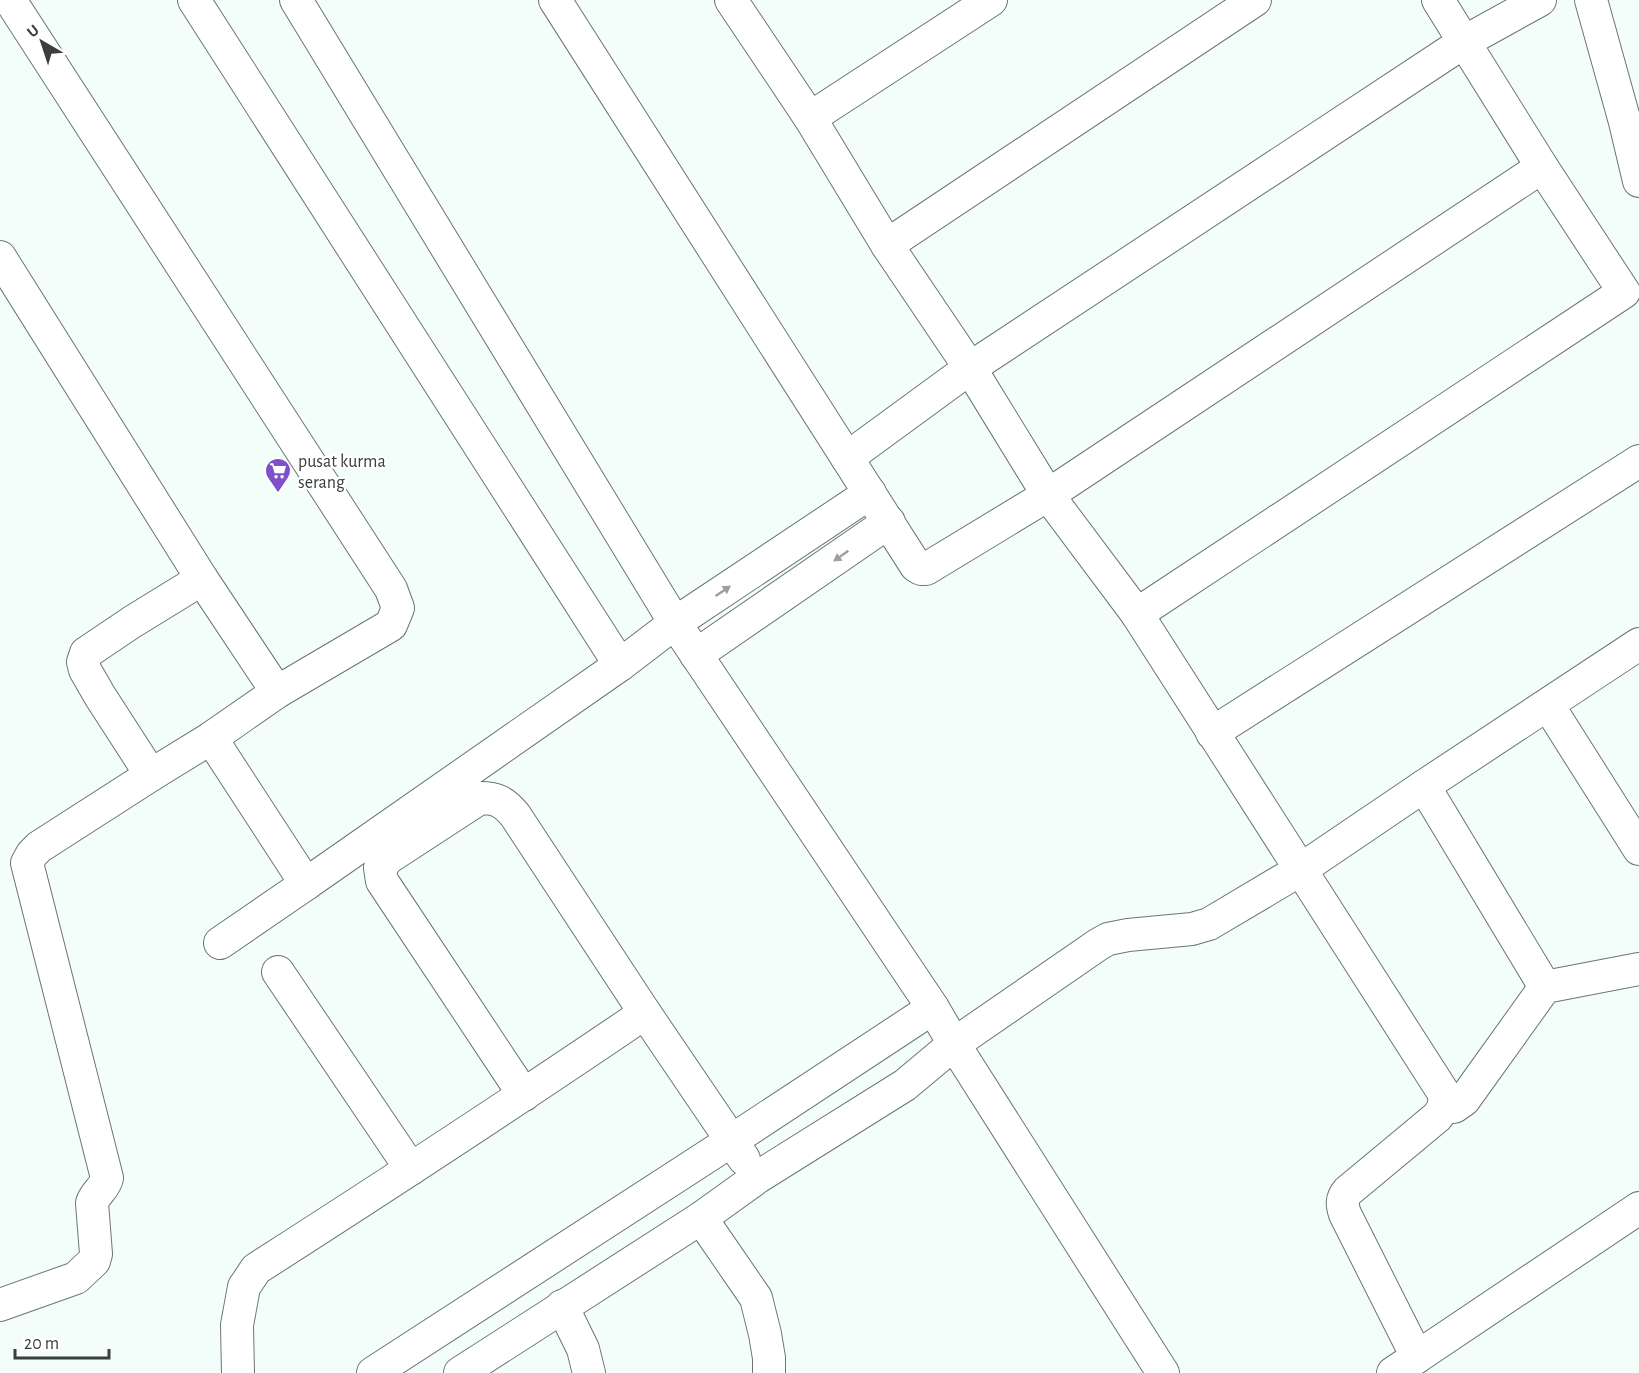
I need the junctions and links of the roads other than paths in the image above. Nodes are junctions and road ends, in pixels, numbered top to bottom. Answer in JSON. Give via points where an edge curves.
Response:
{"nodes":[{"id":1,"x":10,"y":0,"type":"edge"},
{"id":2,"x":194,"y":0,"type":"edge"},
{"id":3,"x":296,"y":0,"type":"edge"},
{"id":4,"x":555,"y":0,"type":"edge"},
{"id":5,"x":732,"y":0,"type":"edge"},
{"id":6,"x":991,"y":0,"type":"edge"},
{"id":7,"x":1255,"y":0,"type":"edge"},
{"id":8,"x":1438,"y":0,"type":"edge"},
{"id":9,"x":1540,"y":0,"type":"edge"},
{"id":10,"x":1591,"y":0,"type":"edge"},
{"id":11,"x":1464,"y":42,"type":"junction"},
{"id":12,"x":810,"y":118,"type":"junction"},
{"id":13,"x":1632,"y":121,"type":"edge"},
{"id":14,"x":1542,"y":167,"type":"junction"},
{"id":15,"x":1639,"y":181,"type":"edge"},
{"id":16,"x":887,"y":245,"type":"junction"},
{"id":17,"x":0,"y":257,"type":"edge"},
{"id":18,"x":1631,"y":287,"type":"edge"},
{"id":19,"x":970,"y":368,"type":"junction"},
{"id":20,"x":847,"y":458,"type":"junction"},
{"id":21,"x":1639,"y":460,"type":"edge"},
{"id":22,"x":870,"y":493,"type":"junction"},
{"id":23,"x":1048,"y":495,"type":"junction"},
{"id":24,"x":890,"y":522,"type":"junction"},
{"id":25,"x":202,"y":579,"type":"junction"},
{"id":26,"x":1137,"y":614,"type":"junction"},
{"id":27,"x":675,"y":623,"type":"junction"},
{"id":28,"x":1639,"y":644,"type":"edge"},
{"id":29,"x":696,"y":656,"type":"junction"},
{"id":30,"x":620,"y":665,"type":"junction"},
{"id":31,"x":277,"y":692,"type":"junction"},
{"id":32,"x":1548,"y":705,"type":"junction"},
{"id":33,"x":1212,"y":733,"type":"junction"},
{"id":34,"x":212,"y":738,"type":"junction"},
{"id":35,"x":151,"y":775,"type":"junction"},
{"id":36,"x":1424,"y":786,"type":"junction"},
{"id":37,"x":1639,"y":849,"type":"edge"},
{"id":38,"x":1300,"y":870,"type":"junction"},
{"id":39,"x":306,"y":884,"type":"junction"},
{"id":40,"x":220,"y":943,"type":"dead end"},
{"id":41,"x":1639,"y":969,"type":"edge"},
{"id":42,"x":278,"y":972,"type":"dead end"},
{"id":43,"x":1545,"y":987,"type":"junction"},
{"id":44,"x":933,"y":1008,"type":"junction"},
{"id":45,"x":645,"y":1013,"type":"junction"},
{"id":46,"x":954,"y":1044,"type":"junction"},
{"id":47,"x":524,"y":1095,"type":"junction"},
{"id":48,"x":1444,"y":1105,"type":"junction"},
{"id":49,"x":731,"y":1141,"type":"junction"},
{"id":50,"x":411,"y":1169,"type":"junction"},
{"id":51,"x":758,"y":1177,"type":"junction"},
{"id":52,"x":1639,"y":1208,"type":"edge"},
{"id":53,"x":701,"y":1218,"type":"junction"},
{"id":54,"x":0,"y":1305,"type":"edge"},
{"id":55,"x":562,"y":1306,"type":"junction"},
{"id":56,"x":1405,"y":1365,"type":"edge"},
{"id":57,"x":237,"y":1373,"type":"edge"},
{"id":58,"x":373,"y":1373,"type":"edge"},
{"id":59,"x":460,"y":1373,"type":"edge"},
{"id":60,"x":589,"y":1373,"type":"edge"},
{"id":61,"x":770,"y":1373,"type":"edge"},
{"id":62,"x":1163,"y":1373,"type":"edge"}],
"edges":[{"from":1,"to":31,"type":"street","via":[[391,589],[398,608],[391,625]]},
{"from":2,"to":30,"type":"street"},
{"from":3,"to":27,"type":"street"},
{"from":4,"to":20,"type":"street"},
{"from":5,"to":12,"type":"street"},
{"from":6,"to":12,"type":"street"},
{"from":7,"to":16,"type":"street"},
{"from":8,"to":11,"type":"street"},
{"from":9,"to":11,"type":"street"},
{"from":10,"to":13,"type":"street"},
{"from":11,"to":14,"type":"street"},
{"from":11,"to":19,"type":"street"},
{"from":12,"to":16,"type":"street"},
{"from":13,"to":15,"type":"street"},
{"from":14,"to":18,"type":"street"},
{"from":14,"to":23,"type":"street"},
{"from":16,"to":19,"type":"street"},
{"from":17,"to":25,"type":"street"},
{"from":18,"to":26,"type":"street"},
{"from":19,"to":20,"type":"street"},
{"from":19,"to":23,"type":"street"},
{"from":20,"to":22,"type":"street"},
{"from":21,"to":33,"type":"street"},
{"from":22,"to":24,"type":"street"},
{"from":27,"to":22,"type":"street","one_way":true},
{"from":23,"to":24,"type":"street","via":[[926,569],[916,566]]},
{"from":23,"to":26,"type":"street"},
{"from":24,"to":29,"type":"street","one_way":true},
{"from":25,"to":31,"type":"street"},
{"from":25,"to":35,"type":"street","via":[[86,653],[83,662]]},
{"from":26,"to":33,"type":"street"},
{"from":27,"to":29,"type":"street"},
{"from":27,"to":30,"type":"street"},
{"from":28,"to":32,"type":"street"},
{"from":29,"to":44,"type":"street"},
{"from":30,"to":39,"type":"street"},
{"from":31,"to":34,"type":"street"},
{"from":32,"to":36,"type":"street"},
{"from":32,"to":37,"type":"street"},
{"from":33,"to":38,"type":"street"},
{"from":34,"to":35,"type":"street"},
{"from":34,"to":39,"type":"street"},
{"from":35,"to":54,"type":"street","via":[[39,848],[27,863],[107,1178],[92,1203],[94,1261],[76,1278]]},
{"from":36,"to":38,"type":"street"},
{"from":36,"to":43,"type":"street"},
{"from":38,"to":46,"type":"street","via":[[1209,924],[1192,930],[1108,939]]},
{"from":38,"to":48,"type":"street","via":[[1443,1092]]},
{"from":39,"to":40,"type":"street"},
{"from":41,"to":43,"type":"street"},
{"from":42,"to":50,"type":"street"},
{"from":43,"to":48,"type":"street","via":[[1464,1100],[1454,1107]]},
{"from":44,"to":46,"type":"street"},
{"from":44,"to":49,"type":"street"},
{"from":45,"to":47,"type":"street"},
{"from":45,"to":47,"type":"street","via":[[506,803],[480,798],[388,858],[380,868],[382,881]]},
{"from":45,"to":49,"type":"street"},
{"from":46,"to":51,"type":"street","via":[[904,1084]]},
{"from":46,"to":62,"type":"street"},
{"from":47,"to":50,"type":"street"},
{"from":48,"to":56,"type":"street","via":[[1437,1117],[1348,1191],[1342,1201]]},
{"from":49,"to":51,"type":"street"},
{"from":49,"to":58,"type":"street"},
{"from":50,"to":57,"type":"street","via":[[256,1269],[244,1287],[237,1325]]},
{"from":51,"to":53,"type":"street"},
{"from":52,"to":56,"type":"street"},
{"from":53,"to":55,"type":"street"},
{"from":53,"to":61,"type":"street","via":[[756,1298]]},
{"from":55,"to":59,"type":"street"},
{"from":55,"to":60,"type":"street","via":[[583,1349]]}]}
